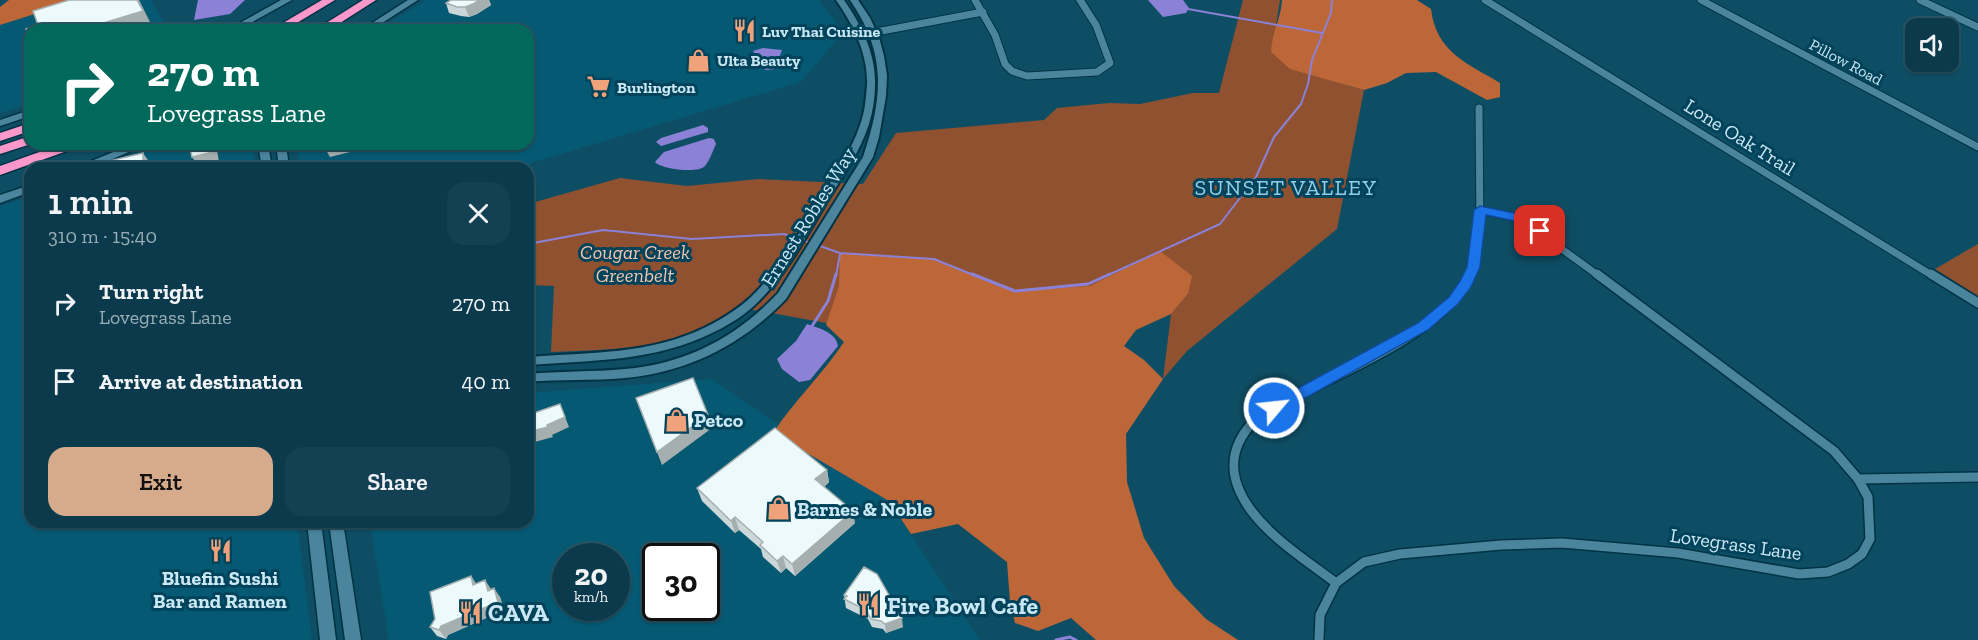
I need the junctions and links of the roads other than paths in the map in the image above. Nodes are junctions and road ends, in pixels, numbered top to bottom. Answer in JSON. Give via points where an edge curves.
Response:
{"nodes":[{"id":1,"x":288,"y":0,"type":"edge"},
{"id":2,"x":330,"y":0,"type":"edge"},
{"id":3,"x":371,"y":0,"type":"edge"},
{"id":4,"x":414,"y":0,"type":"edge"},
{"id":5,"x":840,"y":0,"type":"edge"},
{"id":6,"x":854,"y":0,"type":"edge"},
{"id":7,"x":975,"y":0,"type":"edge"},
{"id":8,"x":1080,"y":0,"type":"edge"},
{"id":9,"x":1485,"y":0,"type":"edge"},
{"id":10,"x":1701,"y":0,"type":"edge"},
{"id":11,"x":1920,"y":0,"type":"edge"},
{"id":12,"x":984,"y":12,"type":"junction"},
{"id":13,"x":243,"y":24,"type":"edge"},
{"id":14,"x":288,"y":24,"type":"edge"},
{"id":15,"x":331,"y":24,"type":"edge"},
{"id":16,"x":375,"y":24,"type":"edge"},
{"id":17,"x":1978,"y":27,"type":"edge"},
{"id":18,"x":872,"y":32,"type":"junction"},
{"id":19,"x":860,"y":34,"type":"junction"},
{"id":20,"x":1479,"y":108,"type":"dead end"},
{"id":21,"x":24,"y":115,"type":"edge"},
{"id":22,"x":0,"y":123,"type":"edge"},
{"id":23,"x":24,"y":129,"type":"edge"},
{"id":24,"x":0,"y":137,"type":"edge"},
{"id":25,"x":24,"y":142,"type":"edge"},
{"id":26,"x":1978,"y":147,"type":"edge"},
{"id":27,"x":0,"y":150,"type":"edge"},
{"id":28,"x":58,"y":150,"type":"edge"},
{"id":29,"x":74,"y":150,"type":"edge"},
{"id":30,"x":127,"y":150,"type":"edge"},
{"id":31,"x":24,"y":162,"type":"edge"},
{"id":32,"x":25,"y":162,"type":"edge"},
{"id":33,"x":44,"y":162,"type":"edge"},
{"id":34,"x":98,"y":162,"type":"edge"},
{"id":35,"x":24,"y":170,"type":"edge"},
{"id":36,"x":0,"y":171,"type":"edge"},
{"id":37,"x":0,"y":180,"type":"edge"},
{"id":38,"x":24,"y":190,"type":"edge"},
{"id":39,"x":0,"y":198,"type":"edge"},
{"id":40,"x":1480,"y":210,"type":"junction"},
{"id":41,"x":1978,"y":303,"type":"edge"},
{"id":42,"x":534,"y":361,"type":"edge"},
{"id":43,"x":534,"y":378,"type":"edge"},
{"id":44,"x":1978,"y":477,"type":"edge"},
{"id":45,"x":1858,"y":479,"type":"junction"},
{"id":46,"x":315,"y":528,"type":"edge"},
{"id":47,"x":337,"y":528,"type":"edge"},
{"id":48,"x":1336,"y":583,"type":"junction"},
{"id":49,"x":328,"y":640,"type":"edge"},
{"id":50,"x":353,"y":640,"type":"edge"},
{"id":51,"x":1319,"y":640,"type":"edge"}],
"edges":[{"from":1,"to":13,"type":"main road"},
{"from":2,"to":14,"type":"highway"},
{"from":3,"to":15,"type":"highway"},
{"from":4,"to":16,"type":"main road"},
{"from":5,"to":19,"type":"street","name":"Ernest Robles Way"},
{"from":6,"to":18,"type":"street","name":"Ernest Robles Way"},
{"from":7,"to":12,"type":"street"},
{"from":8,"to":12,"type":"street","via":[[1110,58],[1110,63],[1097,72],[1027,76],[1012,71],[1005,64]]},
{"from":9,"to":41,"type":"street","name":"Lone Oak Trail"},
{"from":10,"to":26,"type":"street","name":"Pillow Road"},
{"from":11,"to":17,"type":"street"},
{"from":12,"to":18,"type":"street"},
{"from":18,"to":19,"type":"street"},
{"from":18,"to":43,"type":"street","name":"Ernest Robles Way","via":[[884,72],[881,116],[868,157],[774,306],[744,331],[704,353],[671,365],[639,372]]},
{"from":19,"to":42,"type":"street","name":"Ernest Robles Way","via":[[871,79],[864,127],[793,249],[755,299],[693,338],[663,349],[632,355]]},
{"from":20,"to":40,"type":"street"},
{"from":21,"to":22,"type":"main road"},
{"from":23,"to":24,"type":"highway"},
{"from":25,"to":27,"type":"highway"},
{"from":28,"to":32,"type":"highway"},
{"from":29,"to":33,"type":"highway"},
{"from":30,"to":34,"type":"main road"},
{"from":31,"to":36,"type":"highway"},
{"from":35,"to":37,"type":"highway"},
{"from":38,"to":39,"type":"main road"},
{"from":40,"to":45,"type":"street","name":"Lovegrass Lane","via":[[1519,218],[1532,226],[1834,451]]},
{"from":40,"to":48,"type":"street","via":[[1474,267],[1453,300],[1423,327],[1260,415],[1237,444],[1236,479],[1250,511],[1275,536]]},
{"from":44,"to":45,"type":"street"},
{"from":45,"to":48,"type":"street","name":"Lovegrass Lane","via":[[1868,497],[1870,539],[1862,554],[1828,572],[1799,574],[1678,553],[1529,543],[1400,554],[1364,562]]},
{"from":46,"to":49,"type":"main road"},
{"from":47,"to":50,"type":"main road"},
{"from":48,"to":51,"type":"street","name":"Lovegrass Lane","via":[[1320,615]]}]}
